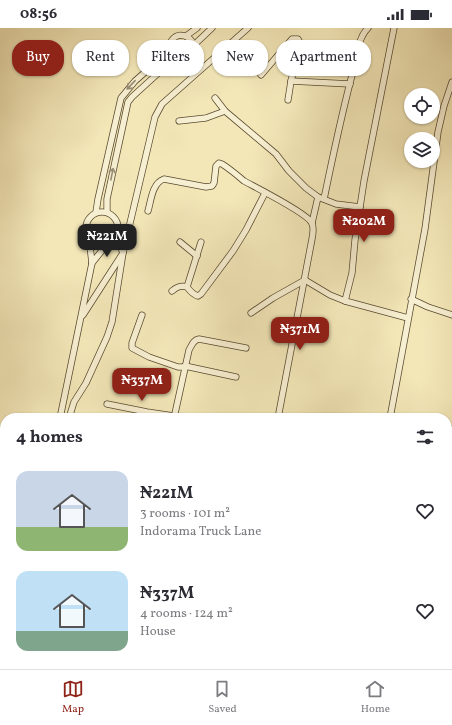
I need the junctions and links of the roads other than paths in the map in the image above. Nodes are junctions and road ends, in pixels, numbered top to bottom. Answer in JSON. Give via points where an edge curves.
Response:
{"nodes":[{"id":1,"x":197,"y":28,"type":"edge"},
{"id":2,"x":212,"y":28,"type":"edge"},
{"id":3,"x":248,"y":28,"type":"edge"},
{"id":4,"x":368,"y":28,"type":"edge"},
{"id":5,"x":394,"y":28,"type":"edge"},
{"id":6,"x":186,"y":36,"type":"junction"},
{"id":7,"x":173,"y":40,"type":"edge"},
{"id":8,"x":192,"y":40,"type":"edge"},
{"id":9,"x":199,"y":40,"type":"edge"},
{"id":10,"x":268,"y":67,"type":"edge"},
{"id":11,"x":141,"y":76,"type":"edge"},
{"id":12,"x":155,"y":76,"type":"edge"},
{"id":13,"x":291,"y":81,"type":"junction"},
{"id":14,"x":452,"y":82,"type":"edge"},
{"id":15,"x":350,"y":84,"type":"junction"},
{"id":16,"x":215,"y":98,"type":"dead end"},
{"id":17,"x":288,"y":100,"type":"dead end"},
{"id":18,"x":226,"y":111,"type":"junction"},
{"id":19,"x":179,"y":121,"type":"dead end"},
{"id":20,"x":265,"y":193,"type":"junction"},
{"id":21,"x":321,"y":198,"type":"junction"},
{"id":22,"x":360,"y":207,"type":"junction"},
{"id":23,"x":96,"y":212,"type":"junction"},
{"id":24,"x":107,"y":212,"type":"junction"},
{"id":25,"x":148,"y":212,"type":"dead end"},
{"id":26,"x":312,"y":223,"type":"junction"},
{"id":27,"x":116,"y":236,"type":"junction"},
{"id":28,"x":89,"y":238,"type":"junction"},
{"id":29,"x":109,"y":242,"type":"junction"},
{"id":30,"x":180,"y":242,"type":"dead end"},
{"id":31,"x":201,"y":242,"type":"dead end"},
{"id":32,"x":123,"y":253,"type":"junction"},
{"id":33,"x":197,"y":256,"type":"junction"},
{"id":34,"x":92,"y":263,"type":"junction"},
{"id":35,"x":305,"y":280,"type":"junction"},
{"id":36,"x":187,"y":287,"type":"junction"},
{"id":37,"x":172,"y":291,"type":"dead end"},
{"id":38,"x":411,"y":299,"type":"junction"},
{"id":39,"x":345,"y":301,"type":"junction"},
{"id":40,"x":251,"y":313,"type":"dead end"},
{"id":41,"x":452,"y":314,"type":"edge"},
{"id":42,"x":142,"y":316,"type":"dead end"},
{"id":43,"x":81,"y":318,"type":"junction"},
{"id":44,"x":408,"y":318,"type":"junction"},
{"id":45,"x":246,"y":348,"type":"dead end"},
{"id":46,"x":186,"y":366,"type":"junction"},
{"id":47,"x":236,"y":377,"type":"dead end"},
{"id":48,"x":107,"y":404,"type":"dead end"},
{"id":49,"x":61,"y":413,"type":"edge"},
{"id":50,"x":71,"y":413,"type":"edge"},
{"id":51,"x":152,"y":413,"type":"edge"},
{"id":52,"x":175,"y":413,"type":"edge"},
{"id":53,"x":279,"y":413,"type":"edge"},
{"id":54,"x":391,"y":413,"type":"edge"}],
"edges":[{"from":1,"to":6,"type":"street"},
{"from":2,"to":9,"type":"street"},
{"from":3,"to":32,"type":"street","via":[[162,104],[155,117]]},
{"from":4,"to":15,"type":"street","via":[[361,39]]},
{"from":5,"to":22,"type":"street"},
{"from":6,"to":7,"type":"street","via":[[179,35]]},
{"from":6,"to":8,"type":"street"},
{"from":10,"to":13,"type":"street","via":[[292,39],[300,41]]},
{"from":11,"to":23,"type":"street","one_way":true,"via":[[121,98],[118,107]]},
{"from":24,"to":12,"type":"street","one_way":true,"via":[[128,102]]},
{"from":13,"to":15,"type":"street"},
{"from":13,"to":17,"type":"street"},
{"from":14,"to":38,"type":"street","via":[[438,132],[425,229]]},
{"from":15,"to":21,"type":"street"},
{"from":16,"to":18,"type":"street"},
{"from":18,"to":19,"type":"street","via":[[206,118]]},
{"from":18,"to":21,"type":"street","via":[[276,154],[306,188]]},
{"from":20,"to":25,"type":"street","via":[[219,163],[214,172],[212,186],[160,180],[154,189]]},
{"from":20,"to":26,"type":"street","via":[[308,218]]},
{"from":20,"to":36,"type":"street","via":[[246,230],[201,294],[198,296]]},
{"from":21,"to":22,"type":"street","via":[[336,204]]},
{"from":21,"to":26,"type":"street"},
{"from":22,"to":39,"type":"street","via":[[352,273]]},
{"from":23,"to":24,"type":"street"},
{"from":23,"to":28,"type":"street","via":[[86,222]]},
{"from":24,"to":27,"type":"street","via":[[112,214],[117,222]]},
{"from":26,"to":35,"type":"street"},
{"from":27,"to":29,"type":"street"},
{"from":27,"to":32,"type":"street"},
{"from":28,"to":29,"type":"street","via":[[98,244]]},
{"from":28,"to":34,"type":"street"},
{"from":29,"to":34,"type":"street"},
{"from":30,"to":33,"type":"street"},
{"from":31,"to":33,"type":"street"},
{"from":32,"to":43,"type":"street"},
{"from":32,"to":50,"type":"street","via":[[107,338]]},
{"from":33,"to":36,"type":"street"},
{"from":34,"to":43,"type":"street"},
{"from":35,"to":39,"type":"street"},
{"from":35,"to":40,"type":"street"},
{"from":35,"to":53,"type":"street"},
{"from":36,"to":37,"type":"street","via":[[177,287]]},
{"from":38,"to":41,"type":"street"},
{"from":38,"to":44,"type":"street"},
{"from":39,"to":44,"type":"street"},
{"from":42,"to":46,"type":"street","via":[[132,348],[165,363],[182,368]]},
{"from":43,"to":49,"type":"street"},
{"from":44,"to":54,"type":"street"},
{"from":45,"to":46,"type":"street","via":[[196,340],[189,350]]},
{"from":46,"to":47,"type":"street"},
{"from":46,"to":52,"type":"street"},
{"from":48,"to":51,"type":"street"}]}
